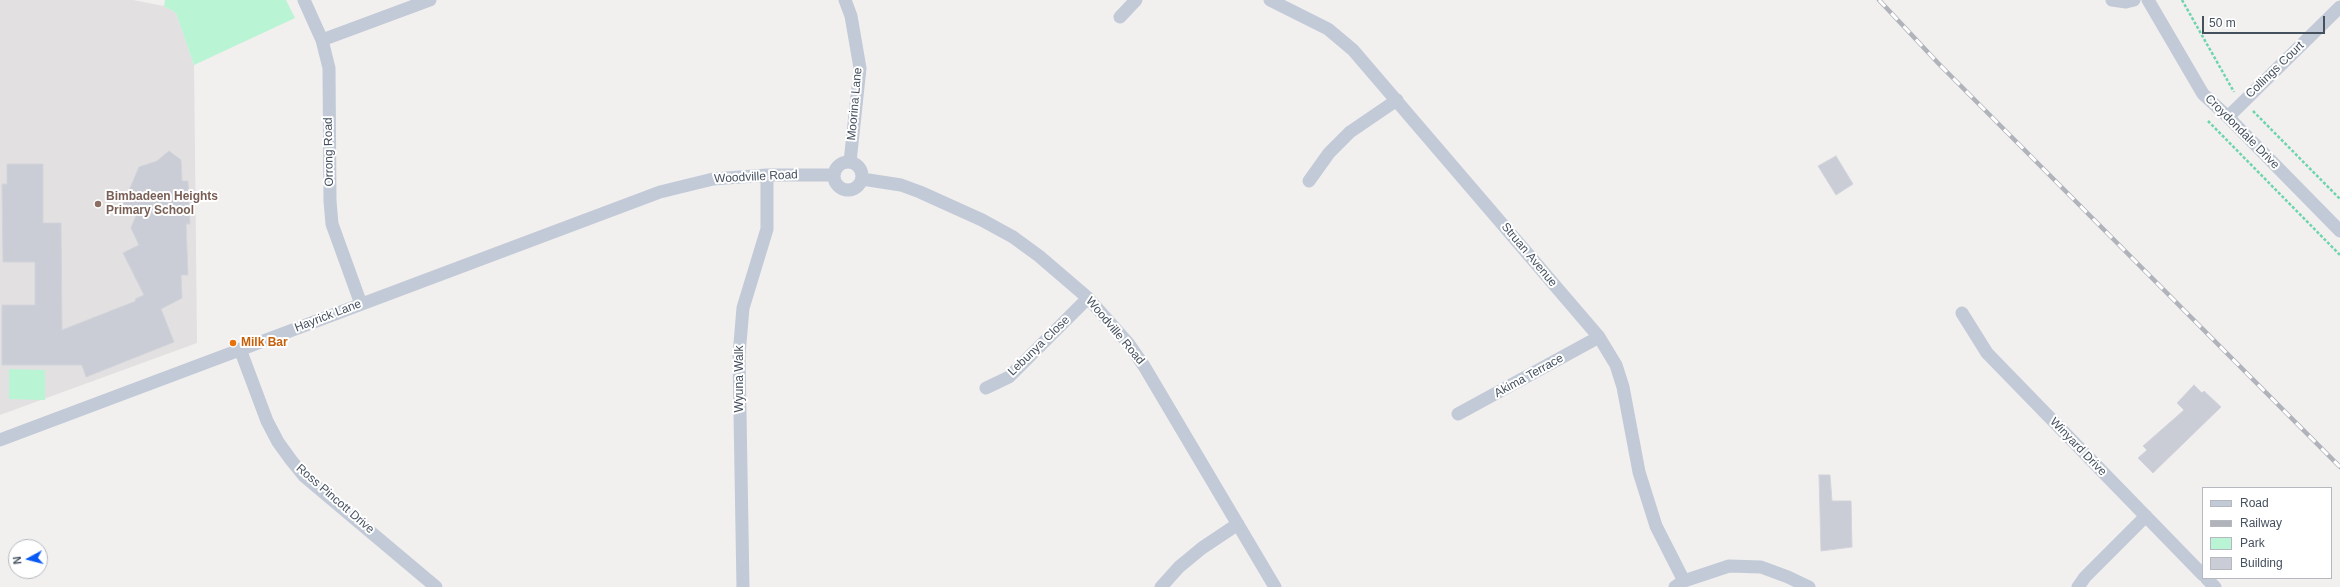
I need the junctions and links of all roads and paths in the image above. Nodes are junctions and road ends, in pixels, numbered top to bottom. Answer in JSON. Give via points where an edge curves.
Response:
{"nodes":[{"id":1,"x":304,"y":0,"type":"edge"},
{"id":2,"x":430,"y":0,"type":"edge"},
{"id":3,"x":845,"y":0,"type":"edge"},
{"id":4,"x":1136,"y":0,"type":"edge"},
{"id":5,"x":1270,"y":0,"type":"edge"},
{"id":6,"x":2112,"y":0,"type":"edge"},
{"id":7,"x":2134,"y":0,"type":"edge"},
{"id":8,"x":2148,"y":0,"type":"edge"},
{"id":9,"x":2340,"y":7,"type":"edge"},
{"id":10,"x":1120,"y":17,"type":"dead end"},
{"id":11,"x":322,"y":40,"type":"junction"},
{"id":12,"x":1397,"y":100,"type":"junction"},
{"id":13,"x":2228,"y":117,"type":"junction"},
{"id":14,"x":850,"y":162,"type":"junction"},
{"id":15,"x":767,"y":175,"type":"junction"},
{"id":16,"x":834,"y":175,"type":"junction"},
{"id":17,"x":862,"y":179,"type":"junction"},
{"id":18,"x":1309,"y":181,"type":"dead end"},
{"id":19,"x":610,"y":210,"type":"joint"},
{"id":20,"x":2340,"y":231,"type":"edge"},
{"id":21,"x":1088,"y":298,"type":"junction"},
{"id":22,"x":361,"y":304,"type":"junction"},
{"id":23,"x":1962,"y":313,"type":"dead end"},
{"id":24,"x":1600,"y":337,"type":"junction"},
{"id":25,"x":240,"y":349,"type":"junction"},
{"id":26,"x":986,"y":388,"type":"dead end"},
{"id":27,"x":1458,"y":414,"type":"dead end"},
{"id":28,"x":0,"y":440,"type":"edge"},
{"id":29,"x":2146,"y":516,"type":"junction"},
{"id":30,"x":1238,"y":524,"type":"junction"},
{"id":31,"x":2202,"y":574,"type":"edge"},
{"id":32,"x":2207,"y":579,"type":"edge"},
{"id":33,"x":1679,"y":584,"type":"edge"},
{"id":34,"x":436,"y":587,"type":"edge"},
{"id":35,"x":743,"y":587,"type":"edge"},
{"id":36,"x":1161,"y":587,"type":"edge"},
{"id":37,"x":1275,"y":587,"type":"edge"},
{"id":38,"x":1809,"y":587,"type":"edge"},
{"id":39,"x":2078,"y":587,"type":"edge"},
{"id":40,"x":2215,"y":587,"type":"edge"}],
"edges":[{"from":1,"to":11,"type":"street","name":"Orrong Road"},
{"from":2,"to":11,"type":"street"},
{"from":3,"to":14,"type":"street","name":"Moorina Lane","via":[[851,16],[860,68]]},
{"from":4,"to":10,"type":"street"},
{"from":5,"to":12,"type":"street","name":"Struan Avenue","via":[[1328,29],[1341,39]]},
{"from":6,"to":7,"type":"street"},
{"from":8,"to":13,"type":"street","name":"Croydondale Drive","via":[[2203,94]]},
{"from":9,"to":13,"type":"street","name":"Collings Court"},
{"from":11,"to":22,"type":"street","name":"Orrong Road","via":[[329,68],[332,224]]},
{"from":12,"to":18,"type":"street","via":[[1350,132],[1329,153]]},
{"from":12,"to":24,"type":"street","name":"Struan Avenue"},
{"from":13,"to":20,"type":"street","name":"Croydondale Drive"},
{"from":14,"to":16,"type":"street","via":[[838,167]]},
{"from":14,"to":17,"type":"street","via":[[860,169]]},
{"from":15,"to":16,"type":"street","name":"Woodville Road"},
{"from":15,"to":19,"type":"street","name":"Woodville Road","via":[[713,179],[660,192]]},
{"from":15,"to":35,"type":"street","name":"Wyuna Walk","via":[[767,229],[742,308],[740,355]]},
{"from":16,"to":17,"type":"street","via":[[839,187],[848,190],[856,188]]},
{"from":17,"to":21,"type":"street","name":"Woodville Road","via":[[889,183],[920,192],[982,220],[1013,237],[1059,270]]},
{"from":19,"to":22,"type":"street","name":"Hayrick Lane"},
{"from":21,"to":26,"type":"street","name":"Lebunya Close","via":[[1009,377]]},
{"from":21,"to":30,"type":"street","name":"Woodville Road","via":[[1128,343],[1144,366]]},
{"from":22,"to":25,"type":"street","name":"Hayrick Lane"},
{"from":23,"to":29,"type":"street","name":"Winyard Drive","via":[[1986,353]]},
{"from":24,"to":27,"type":"street","name":"Akima Terrace"},
{"from":24,"to":33,"type":"street","name":"Struan Avenue","via":[[1616,365],[1623,388],[1639,472],[1656,526]]},
{"from":25,"to":28,"type":"street","name":"Hayrick Lane"},
{"from":25,"to":34,"type":"street","name":"Ross Pincott Drive","via":[[267,421],[278,442],[304,476]]},
{"from":29,"to":31,"type":"street","name":"Winyard Drive"},
{"from":29,"to":39,"type":"street"},
{"from":30,"to":36,"type":"street","via":[[1202,548],[1179,567]]},
{"from":30,"to":37,"type":"street","name":"Woodville Road"},
{"from":32,"to":40,"type":"street"},
{"from":33,"to":38,"type":"street","via":[[1729,566],[1761,567],[1788,576]]}]}
